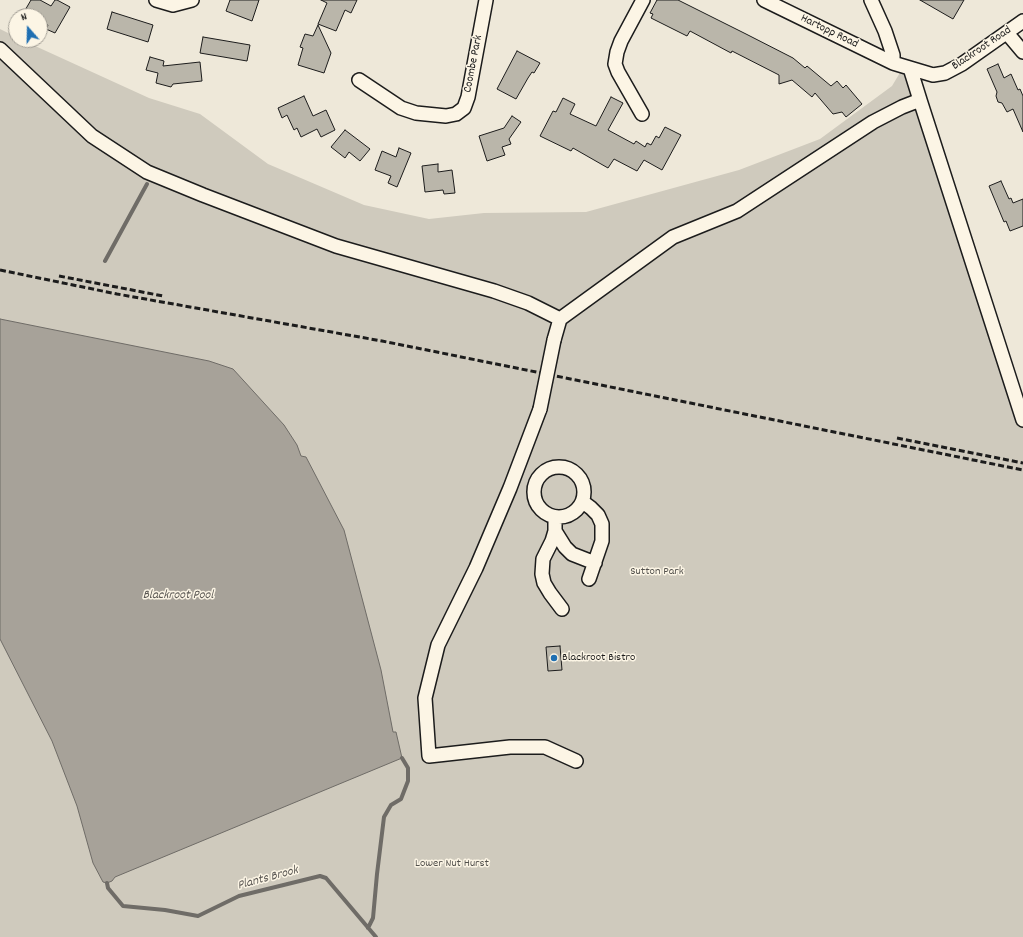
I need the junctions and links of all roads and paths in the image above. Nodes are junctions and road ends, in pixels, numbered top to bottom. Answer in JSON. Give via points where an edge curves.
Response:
{"nodes":[{"id":1,"x":156,"y":0,"type":"edge"},
{"id":2,"x":192,"y":0,"type":"edge"},
{"id":3,"x":486,"y":0,"type":"edge"},
{"id":4,"x":643,"y":0,"type":"edge"},
{"id":5,"x":764,"y":0,"type":"edge"},
{"id":6,"x":871,"y":0,"type":"edge"},
{"id":7,"x":1023,"y":21,"type":"edge"},
{"id":8,"x":1006,"y":33,"type":"junction"},
{"id":9,"x":0,"y":48,"type":"edge"},
{"id":10,"x":1023,"y":52,"type":"edge"},
{"id":11,"x":893,"y":63,"type":"junction"},
{"id":12,"x":910,"y":68,"type":"junction"},
{"id":13,"x":359,"y":80,"type":"dead end"},
{"id":14,"x":920,"y":100,"type":"junction"},
{"id":15,"x":642,"y":114,"type":"dead end"},
{"id":16,"x":560,"y":319,"type":"junction"},
{"id":17,"x":1023,"y":420,"type":"edge"},
{"id":18,"x":517,"y":470,"type":"junction"},
{"id":19,"x":537,"y":480,"type":"junction"},
{"id":20,"x":583,"y":502,"type":"junction"},
{"id":21,"x":555,"y":517,"type":"junction"},
{"id":22,"x":555,"y":531,"type":"junction"},
{"id":23,"x":594,"y":563,"type":"junction"},
{"id":24,"x":589,"y":579,"type":"dead end"},
{"id":25,"x":562,"y":609,"type":"dead end"},
{"id":26,"x":576,"y":761,"type":"dead end"}],
"edges":[{"from":1,"to":2,"type":"street","via":[[173,5]]},
{"from":3,"to":13,"type":"street","name":"Coombe Park","via":[[468,97],[464,108],[456,114],[446,116],[416,113],[401,108]]},
{"from":4,"to":15,"type":"street","via":[[621,41],[615,64]]},
{"from":5,"to":11,"type":"street","name":"Hartopp Road"},
{"from":6,"to":11,"type":"street","via":[[885,31]]},
{"from":7,"to":8,"type":"street","name":"Blackroot Road"},
{"from":8,"to":10,"type":"street"},
{"from":8,"to":12,"type":"street","name":"Blackroot Road","via":[[945,73],[933,75]]},
{"from":9,"to":16,"type":"street","via":[[92,136],[147,172],[336,246],[494,291],[528,303]]},
{"from":11,"to":12,"type":"street","name":"Blackroot Road"},
{"from":12,"to":14,"type":"street"},
{"from":14,"to":16,"type":"street","via":[[873,122],[737,211],[673,237]]},
{"from":14,"to":17,"type":"street"},
{"from":16,"to":18,"type":"street","bridge":true,"via":[[540,409]]},
{"from":18,"to":19,"type":"street"},
{"from":18,"to":26,"type":"street","via":[[476,568],[438,645],[425,698],[429,756],[510,747],[545,747]]},
{"from":19,"to":20,"type":"street","via":[[542,473],[558,466],[575,471],[584,486]]},
{"from":19,"to":21,"type":"street","via":[[534,487],[536,503],[541,510]]},
{"from":20,"to":21,"type":"street","via":[[571,515]]},
{"from":20,"to":23,"type":"street","via":[[598,515],[602,524],[602,541]]},
{"from":21,"to":22,"type":"street"},
{"from":22,"to":23,"type":"street","via":[[572,554]]},
{"from":22,"to":25,"type":"street","via":[[543,559],[542,574],[547,588]]},
{"from":23,"to":24,"type":"street"}]}
